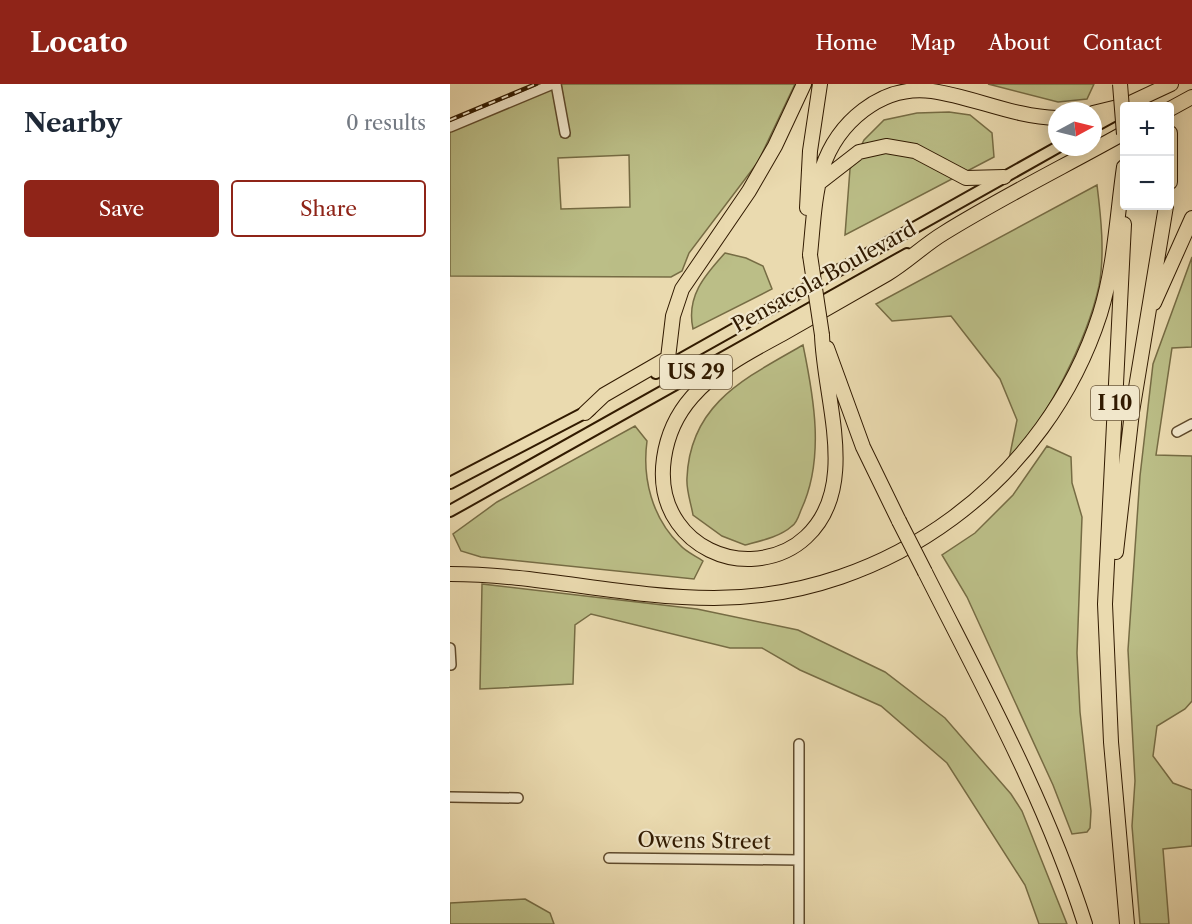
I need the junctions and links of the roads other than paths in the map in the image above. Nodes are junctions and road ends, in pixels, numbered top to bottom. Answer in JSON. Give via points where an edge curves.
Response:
{"nodes":[{"id":1,"x":554,"y":84,"type":"edge"},
{"id":2,"x":804,"y":84,"type":"edge"},
{"id":3,"x":820,"y":84,"type":"edge"},
{"id":4,"x":1120,"y":84,"type":"edge"},
{"id":5,"x":1171,"y":84,"type":"edge"},
{"id":6,"x":1154,"y":93,"type":"junction"},
{"id":7,"x":1192,"y":97,"type":"edge"},
{"id":8,"x":1122,"y":102,"type":"edge"},
{"id":9,"x":1137,"y":102,"type":"edge"},
{"id":10,"x":1158,"y":102,"type":"edge"},
{"id":11,"x":1174,"y":107,"type":"edge"},
{"id":12,"x":1102,"y":111,"type":"edge"},
{"id":13,"x":1120,"y":113,"type":"edge"},
{"id":14,"x":1048,"y":117,"type":"edge"},
{"id":15,"x":1102,"y":122,"type":"edge"},
{"id":16,"x":450,"y":128,"type":"edge"},
{"id":17,"x":565,"y":133,"type":"dead end"},
{"id":18,"x":1120,"y":137,"type":"edge"},
{"id":19,"x":1048,"y":153,"type":"edge"},
{"id":20,"x":1004,"y":177,"type":"junction"},
{"id":21,"x":819,"y":183,"type":"junction"},
{"id":22,"x":1120,"y":202,"type":"edge"},
{"id":23,"x":1125,"y":210,"type":"edge"},
{"id":24,"x":1165,"y":210,"type":"edge"},
{"id":25,"x":1192,"y":218,"type":"edge"},
{"id":26,"x":943,"y":234,"type":"junction"},
{"id":27,"x":810,"y":255,"type":"junction"},
{"id":28,"x":1146,"y":321,"type":"junction"},
{"id":29,"x":822,"y":335,"type":"junction"},
{"id":30,"x":585,"y":413,"type":"junction"},
{"id":31,"x":1192,"y":424,"type":"edge"},
{"id":32,"x":1178,"y":432,"type":"dead end"},
{"id":33,"x":450,"y":483,"type":"edge"},
{"id":34,"x":450,"y":511,"type":"edge"},
{"id":35,"x":450,"y":574,"type":"edge"},
{"id":36,"x":1105,"y":604,"type":"junction"},
{"id":37,"x":450,"y":648,"type":"edge"},
{"id":38,"x":451,"y":665,"type":"edge"},
{"id":39,"x":799,"y":744,"type":"dead end"},
{"id":40,"x":450,"y":797,"type":"edge"},
{"id":41,"x":518,"y":798,"type":"dead end"},
{"id":42,"x":609,"y":858,"type":"dead end"},
{"id":43,"x":799,"y":860,"type":"junction"},
{"id":44,"x":799,"y":924,"type":"edge"},
{"id":45,"x":1085,"y":924,"type":"edge"},
{"id":46,"x":1127,"y":924,"type":"edge"}],
"edges":[{"from":1,"to":16,"type":"street"},
{"from":1,"to":17,"type":"street"},
{"from":2,"to":30,"type":"highway","via":[[765,164],[682,289],[673,316],[668,358],[604,395]]},
{"from":3,"to":27,"type":"highway","via":[[808,178]]},
{"from":4,"to":8,"type":"highway","bridge":true},
{"from":5,"to":6,"type":"highway"},
{"from":6,"to":9,"type":"main road"},
{"from":6,"to":10,"type":"highway"},
{"from":6,"to":12,"type":"highway"},
{"from":7,"to":11,"type":"highway"},
{"from":13,"to":15,"type":"main road"},
{"from":14,"to":21,"type":"highway","via":[[933,91],[895,94],[867,107],[850,123],[828,154]]},
{"from":18,"to":26,"type":"highway","name":"Pensacola Boulevard","number":"US 29"},
{"from":19,"to":20,"type":"main road","name":"Pensacola Boulevard","number":"US 29"},
{"from":20,"to":21,"type":"highway","via":[[966,178],[915,151],[886,146],[859,152]]},
{"from":20,"to":30,"type":"main road","name":"Pensacola Boulevard","number":"US 29"},
{"from":21,"to":27,"type":"highway"},
{"from":22,"to":35,"type":"highway","via":[[1109,280],[1092,335],[1073,378],[1042,428],[1013,464],[961,512],[918,542],[876,564],[837,578],[744,597],[636,595],[497,576]]},
{"from":23,"to":36,"type":"highway","number":"I 10"},
{"from":24,"to":28,"type":"highway"},
{"from":25,"to":28,"type":"highway"},
{"from":26,"to":29,"type":"highway","via":[[894,270],[723,367],[684,406],[666,447],[664,490],[678,523],[707,549],[744,559],[770,556],[803,540],[823,515],[835,483],[837,453],[823,368]]},
{"from":26,"to":34,"type":"main road","name":"Pensacola Boulevard","number":"US 29"},
{"from":27,"to":29,"type":"highway","bridge":true},
{"from":28,"to":36,"type":"highway","via":[[1115,558]]},
{"from":29,"to":45,"type":"highway","bridge":true,"via":[[863,447],[1034,789],[1068,870]]},
{"from":30,"to":33,"type":"main road","name":"Pensacola Boulevard","number":"US 29"},
{"from":31,"to":32,"type":"street"},
{"from":36,"to":46,"type":"highway","number":"I 10","via":[[1111,742]]},
{"from":37,"to":38,"type":"street"},
{"from":39,"to":43,"type":"street"},
{"from":40,"to":41,"type":"street"},
{"from":42,"to":43,"type":"street","name":"Owens Street"},
{"from":43,"to":44,"type":"street"}]}
